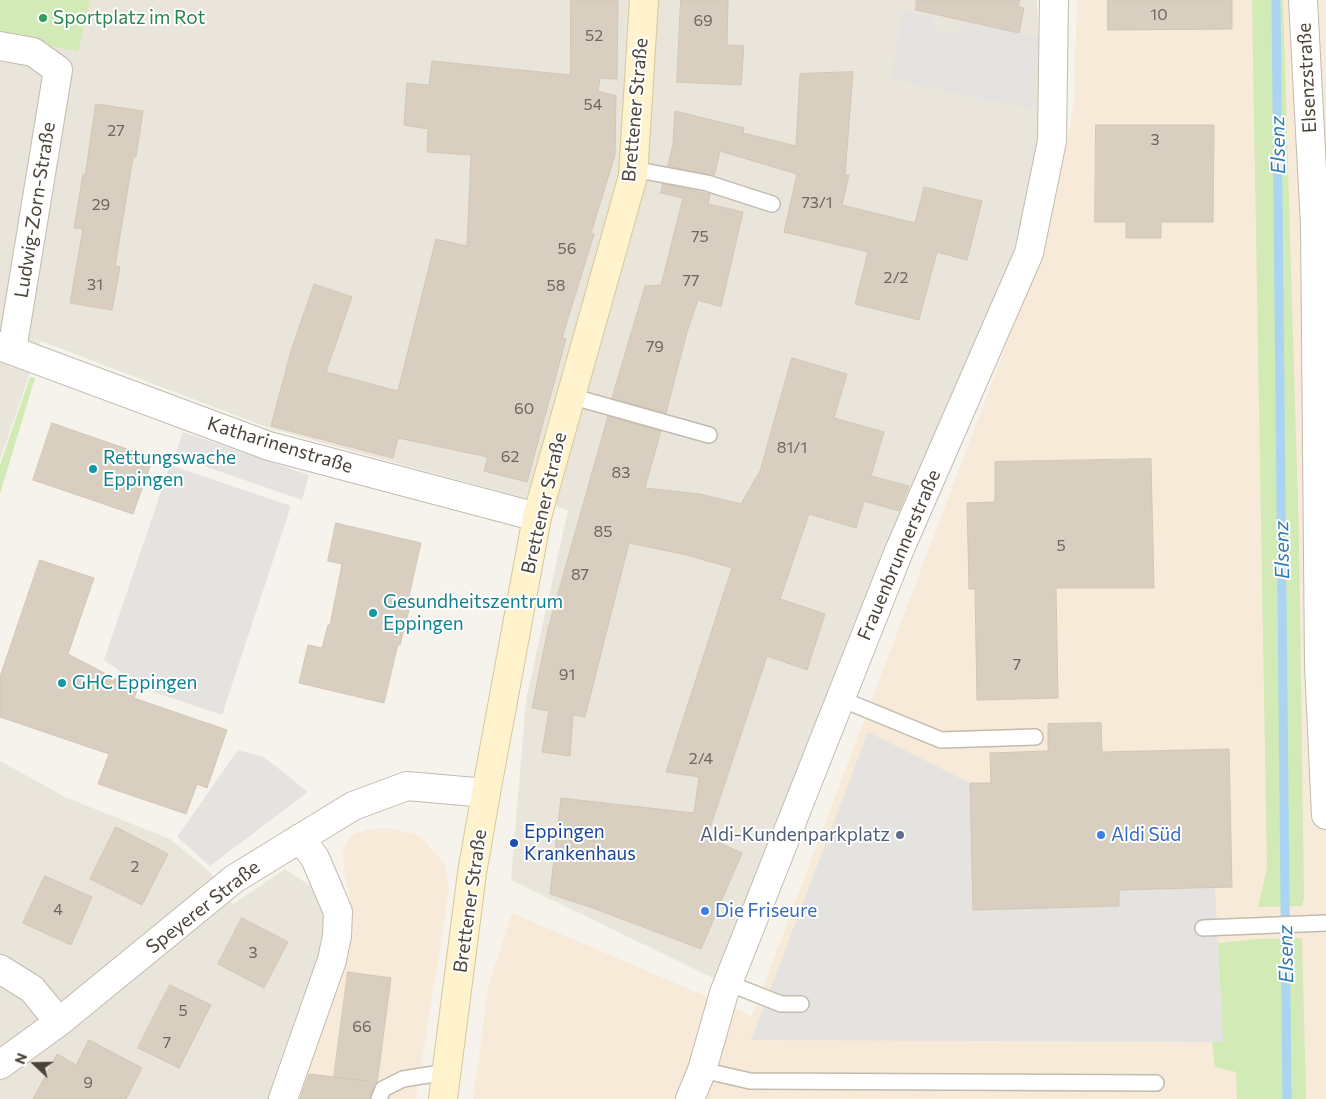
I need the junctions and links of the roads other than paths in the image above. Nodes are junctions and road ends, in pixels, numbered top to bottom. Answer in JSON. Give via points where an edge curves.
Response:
{"nodes":[{"id":1,"x":644,"y":0,"type":"edge"},
{"id":2,"x":1054,"y":0,"type":"edge"},
{"id":3,"x":1303,"y":0,"type":"edge"},
{"id":4,"x":0,"y":46,"type":"edge"},
{"id":5,"x":633,"y":169,"type":"junction"},
{"id":6,"x":772,"y":204,"type":"dead end"},
{"id":7,"x":1321,"y":225,"type":"edge"},
{"id":8,"x":6,"y":348,"type":"edge"},
{"id":9,"x":570,"y":396,"type":"junction"},
{"id":10,"x":709,"y":434,"type":"dead end"},
{"id":11,"x":536,"y":517,"type":"junction"},
{"id":12,"x":1322,"y":665,"type":"edge"},
{"id":13,"x":840,"y":699,"type":"junction"},
{"id":14,"x":1035,"y":737,"type":"dead end"},
{"id":15,"x":486,"y":793,"type":"junction"},
{"id":16,"x":1326,"y":815,"type":"edge"},
{"id":17,"x":300,"y":838,"type":"junction"},
{"id":18,"x":1326,"y":923,"type":"edge"},
{"id":19,"x":1203,"y":928,"type":"dead end"},
{"id":20,"x":0,"y":969,"type":"edge"},
{"id":21,"x":728,"y":983,"type":"junction"},
{"id":22,"x":801,"y":1004,"type":"dead end"},
{"id":23,"x":59,"y":1022,"type":"junction"},
{"id":24,"x":0,"y":1065,"type":"edge"},
{"id":25,"x":702,"y":1070,"type":"junction"},
{"id":26,"x":447,"y":1072,"type":"junction"},
{"id":27,"x":1156,"y":1083,"type":"dead end"},
{"id":28,"x":283,"y":1099,"type":"edge"},
{"id":29,"x":379,"y":1099,"type":"edge"},
{"id":30,"x":442,"y":1099,"type":"edge"},
{"id":31,"x":690,"y":1099,"type":"edge"}],
"edges":[{"from":1,"to":5,"type":"street","name":"Brettener Straße"},
{"from":2,"to":13,"type":"street","name":"Frauenbrunnerstraße","via":[[1052,141],[1029,253],[900,551]]},
{"from":3,"to":7,"type":"street","name":"Elsenzstraße"},
{"from":4,"to":8,"type":"street","name":"Ludwig-Zorn-Straße","via":[[33,52],[58,70]]},
{"from":5,"to":6,"type":"lane","via":[[708,182]]},
{"from":5,"to":9,"type":"street","name":"Brettener Straße"},
{"from":7,"to":12,"type":"street","name":"Elsenzstraße"},
{"from":8,"to":11,"type":"street","name":"Katharinenstraße","via":[[269,446]]},
{"from":9,"to":10,"type":"lane"},
{"from":9,"to":11,"type":"street","name":"Brettener Straße"},
{"from":11,"to":15,"type":"street","name":"Brettener Straße"},
{"from":12,"to":16,"type":"street","name":"Elsenzstraße"},
{"from":13,"to":14,"type":"lane","via":[[941,740]]},
{"from":13,"to":21,"type":"street","name":"Frauenbrunnerstraße"},
{"from":15,"to":17,"type":"street","name":"Speyerer Straße","via":[[407,786],[353,806]]},
{"from":15,"to":26,"type":"street","name":"Brettener Straße","via":[[472,873]]},
{"from":17,"to":23,"type":"street","name":"Speyerer Straße","via":[[234,879]]},
{"from":17,"to":28,"type":"street","via":[[315,858],[338,912],[337,936],[332,960]]},
{"from":18,"to":19,"type":"lane"},
{"from":20,"to":23,"type":"street","via":[[32,989]]},
{"from":21,"to":22,"type":"lane","via":[[781,1004]]},
{"from":21,"to":25,"type":"street","name":"Frauenbrunnerstraße"},
{"from":23,"to":24,"type":"street","name":"Speyerer Straße"},
{"from":25,"to":27,"type":"lane","via":[[750,1081]]},
{"from":25,"to":31,"type":"street","name":"Frauenbrunnerstraße"},
{"from":26,"to":29,"type":"lane","via":[[403,1079],[383,1088]]},
{"from":26,"to":30,"type":"street","name":"Brettener Straße"}]}
